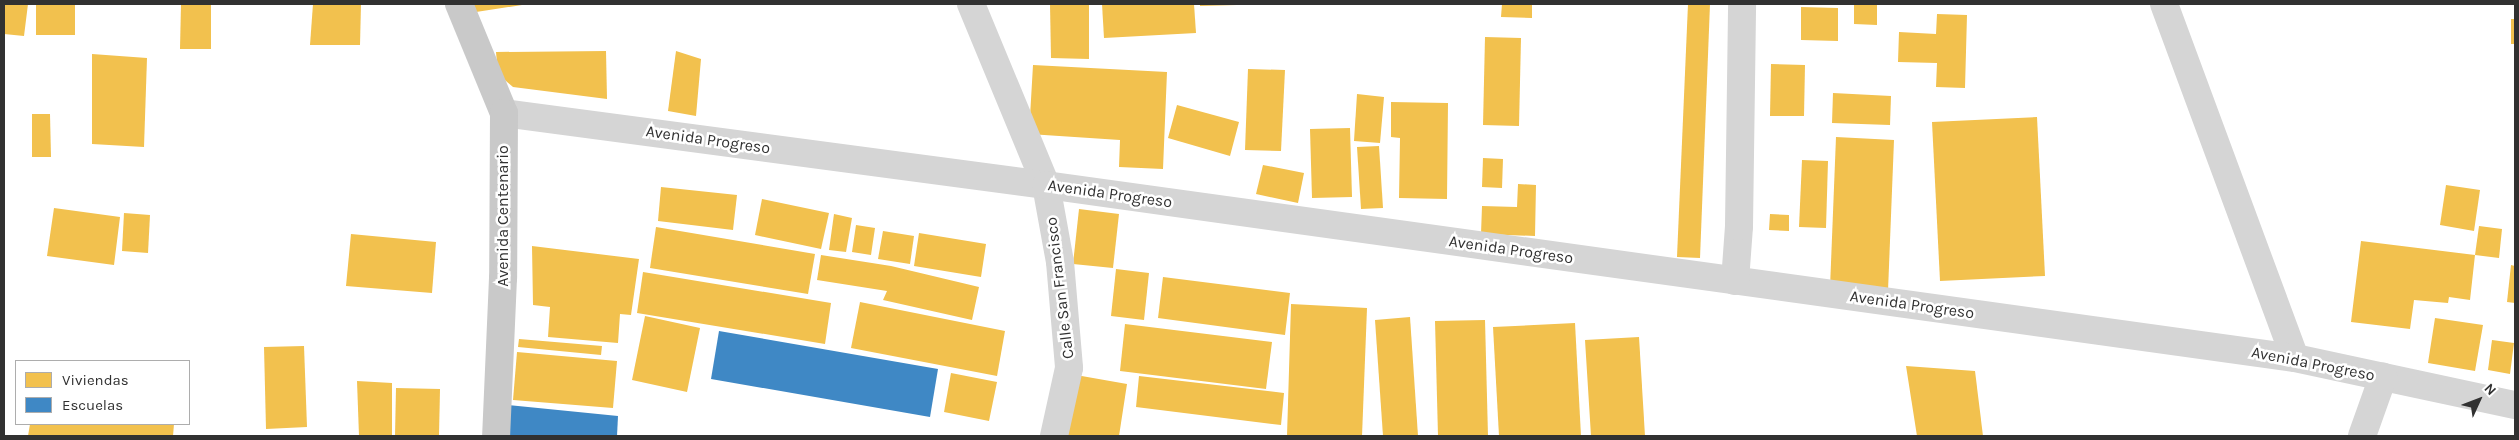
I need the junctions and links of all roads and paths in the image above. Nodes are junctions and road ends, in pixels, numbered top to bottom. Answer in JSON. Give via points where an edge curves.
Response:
{"nodes":[{"id":1,"x":459,"y":4,"type":"edge"},
{"id":2,"x":971,"y":4,"type":"edge"},
{"id":3,"x":1742,"y":4,"type":"edge"},
{"id":4,"x":2164,"y":4,"type":"edge"},
{"id":5,"x":504,"y":113,"type":"junction"},
{"id":6,"x":1046,"y":185,"type":"junction"},
{"id":7,"x":1735,"y":281,"type":"junction"},
{"id":8,"x":2295,"y":358,"type":"junction"},
{"id":9,"x":2383,"y":377,"type":"junction"},
{"id":10,"x":2515,"y":405,"type":"edge"},
{"id":11,"x":496,"y":436,"type":"edge"},
{"id":12,"x":1054,"y":436,"type":"edge"},
{"id":13,"x":2362,"y":436,"type":"edge"}],
"edges":[{"from":1,"to":5,"type":"main road","name":"Avenida Centenario"},
{"from":2,"to":6,"type":"street","name":"Calle San Francisco"},
{"from":3,"to":7,"type":"street","via":[[1739,226]]},
{"from":4,"to":8,"type":"street"},
{"from":5,"to":6,"type":"street","name":"Avenida Progreso"},
{"from":5,"to":11,"type":"main road","name":"Avenida Centenario","via":[[503,278]]},
{"from":6,"to":7,"type":"street","name":"Avenida Progreso"},
{"from":6,"to":12,"type":"street","name":"Calle San Francisco","via":[[1060,262],[1070,368]]},
{"from":7,"to":8,"type":"street","name":"Avenida Progreso"},
{"from":8,"to":9,"type":"street","name":"Avenida Progreso"},
{"from":9,"to":10,"type":"street","name":"Avenida Progreso"},
{"from":9,"to":13,"type":"street"}]}
